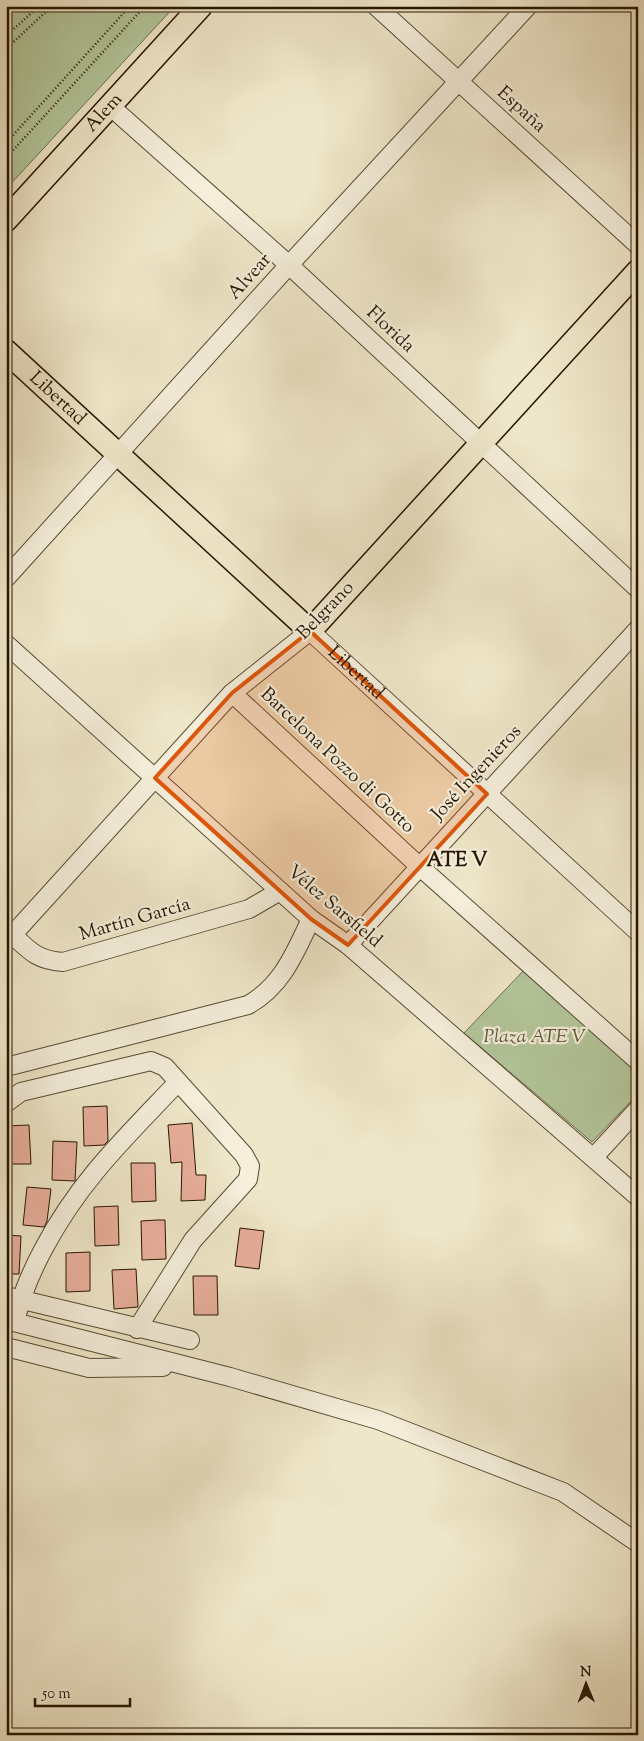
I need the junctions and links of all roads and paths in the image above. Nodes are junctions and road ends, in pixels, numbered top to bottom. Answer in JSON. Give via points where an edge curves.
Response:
{"nodes":[{"id":1,"x":39,"y":6,"type":"edge"},
{"id":2,"x":52,"y":6,"type":"edge"},
{"id":3,"x":130,"y":6,"type":"edge"},
{"id":4,"x":145,"y":6,"type":"edge"},
{"id":5,"x":202,"y":6,"type":"edge"},
{"id":6,"x":376,"y":6,"type":"edge"},
{"id":7,"x":528,"y":6,"type":"edge"},
{"id":8,"x":6,"y":36,"type":"edge"},
{"id":9,"x":6,"y":49,"type":"edge"},
{"id":10,"x":458,"y":82,"type":"junction"},
{"id":11,"x":110,"y":106,"type":"junction"},
{"id":12,"x":6,"y":143,"type":"edge"},
{"id":13,"x":6,"y":158,"type":"edge"},
{"id":14,"x":6,"y":220,"type":"edge"},
{"id":15,"x":638,"y":245,"type":"edge"},
{"id":16,"x":289,"y":265,"type":"junction"},
{"id":17,"x":638,"y":271,"type":"edge"},
{"id":18,"x":6,"y":351,"type":"edge"},
{"id":19,"x":480,"y":444,"type":"junction"},
{"id":20,"x":119,"y":455,"type":"junction"},
{"id":21,"x":6,"y":578,"type":"edge"},
{"id":22,"x":638,"y":588,"type":"edge"},
{"id":23,"x":638,"y":628,"type":"edge"},
{"id":24,"x":310,"y":631,"type":"junction"},
{"id":25,"x":6,"y":644,"type":"edge"},
{"id":26,"x":232,"y":693,"type":"junction"},
{"id":27,"x":155,"y":778,"type":"junction"},
{"id":28,"x":487,"y":794,"type":"junction"},
{"id":29,"x":420,"y":866,"type":"junction"},
{"id":30,"x":280,"y":891,"type":"junction"},
{"id":31,"x":311,"y":919,"type":"junction"},
{"id":32,"x":638,"y":932,"type":"edge"},
{"id":33,"x":9,"y":935,"type":"edge"},
{"id":34,"x":348,"y":946,"type":"junction"},
{"id":35,"x":638,"y":1061,"type":"edge"},
{"id":36,"x":6,"y":1067,"type":"edge"},
{"id":37,"x":178,"y":1082,"type":"junction"},
{"id":38,"x":13,"y":1093,"type":"edge"},
{"id":39,"x":6,"y":1103,"type":"edge"},
{"id":40,"x":638,"y":1109,"type":"edge"},
{"id":41,"x":594,"y":1157,"type":"junction"},
{"id":42,"x":638,"y":1197,"type":"edge"},
{"id":43,"x":13,"y":1298,"type":"edge"},
{"id":44,"x":11,"y":1321,"type":"edge"},
{"id":45,"x":137,"y":1329,"type":"junction"},
{"id":46,"x":190,"y":1340,"type":"dead end"},
{"id":47,"x":6,"y":1347,"type":"edge"},
{"id":48,"x":187,"y":1367,"type":"junction"},
{"id":49,"x":638,"y":1542,"type":"edge"}],
"edges":[{"from":1,"to":8,"type":"path"},
{"from":2,"to":9,"type":"path"},
{"from":3,"to":12,"type":"path"},
{"from":4,"to":13,"type":"path"},
{"from":5,"to":11,"type":"main road","name":"Alem"},
{"from":6,"to":10,"type":"street","name":"España"},
{"from":7,"to":10,"type":"street","name":"Alvear"},
{"from":10,"to":15,"type":"street","name":"España"},
{"from":10,"to":16,"type":"street","name":"Alvear"},
{"from":11,"to":14,"type":"main road","name":"Alem"},
{"from":11,"to":16,"type":"street","name":"Florida"},
{"from":16,"to":19,"type":"street","name":"Florida"},
{"from":16,"to":20,"type":"street","name":"Alvear"},
{"from":17,"to":19,"type":"main road","name":"Belgrano"},
{"from":18,"to":20,"type":"main road","name":"Libertad"},
{"from":19,"to":22,"type":"street","name":"Florida"},
{"from":19,"to":24,"type":"main road","name":"Belgrano"},
{"from":20,"to":21,"type":"street","name":"Alvear"},
{"from":20,"to":24,"type":"main road","name":"Libertad"},
{"from":23,"to":28,"type":"street","name":"José Ingenieros"},
{"from":24,"to":26,"type":"street","name":"Belgrano"},
{"from":24,"to":28,"type":"street","name":"Libertad"},
{"from":25,"to":27,"type":"street","name":"Vélez Sarsfield"},
{"from":26,"to":27,"type":"street","name":"Belgrano"},
{"from":26,"to":29,"type":"street","name":"Barcelona Pozzo di Gotto"},
{"from":27,"to":30,"type":"street","name":"Vélez Sarsfield"},
{"from":27,"to":33,"type":"street","name":"Belgrano"},
{"from":28,"to":29,"type":"street","name":"José Ingenieros"},
{"from":28,"to":32,"type":"street","name":"Libertad"},
{"from":29,"to":34,"type":"street","name":"José Ingenieros"},
{"from":29,"to":35,"type":"street","name":"Barcelona Pozzo di Gotto"},
{"from":30,"to":31,"type":"street","name":"Vélez Sarsfield"},
{"from":30,"to":33,"type":"street","name":"Martín García","via":[[249,909],[63,962],[46,961]]},
{"from":31,"to":34,"type":"street","name":"Vélez Sarsfield"},
{"from":31,"to":36,"type":"street","via":[[292,961],[274,986],[248,1005]]},
{"from":34,"to":41,"type":"street","name":"Vélez Sarsfield"},
{"from":37,"to":38,"type":"street","via":[[165,1067],[151,1061]]},
{"from":37,"to":43,"type":"street","via":[[103,1160],[66,1209]]},
{"from":37,"to":45,"type":"street","via":[[244,1155],[250,1166],[248,1179],[194,1240]]},
{"from":38,"to":39,"type":"street"},
{"from":40,"to":41,"type":"street"},
{"from":41,"to":42,"type":"street","name":"Vélez Sarsfield"},
{"from":43,"to":44,"type":"street"},
{"from":43,"to":45,"type":"street"},
{"from":44,"to":48,"type":"street"},
{"from":45,"to":46,"type":"street"},
{"from":47,"to":48,"type":"street","via":[[89,1368]]},
{"from":48,"to":49,"type":"street","via":[[314,1400],[428,1438],[563,1492]]}]}
